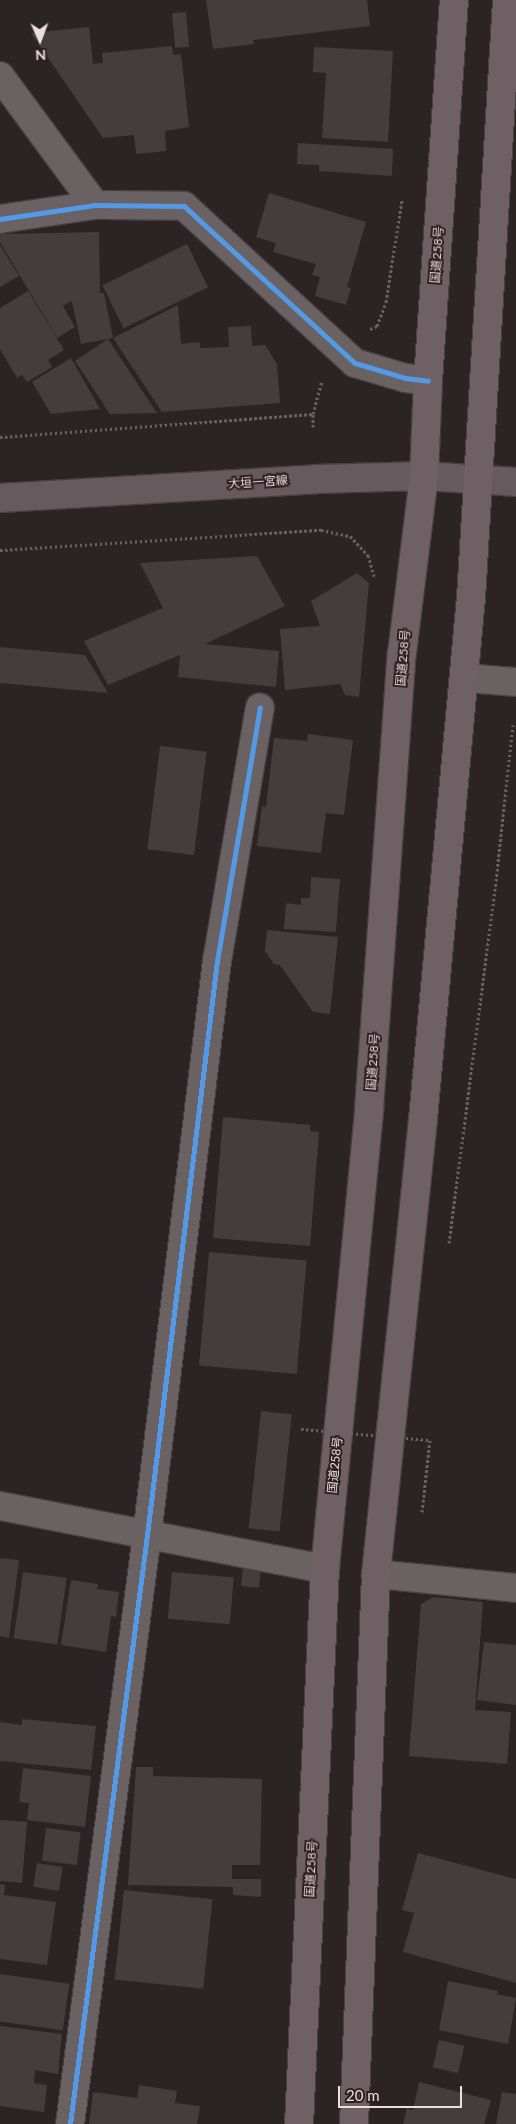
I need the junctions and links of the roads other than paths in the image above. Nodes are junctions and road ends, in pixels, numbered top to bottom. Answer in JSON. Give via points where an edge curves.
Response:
{"nodes":[{"id":1,"x":454,"y":0,"type":"edge"},
{"id":2,"x":507,"y":0,"type":"edge"},
{"id":3,"x":0,"y":76,"type":"edge"},
{"id":4,"x":94,"y":205,"type":"junction"},
{"id":5,"x":0,"y":219,"type":"edge"},
{"id":6,"x":428,"y":381,"type":"junction"},
{"id":7,"x":424,"y":476,"type":"junction"},
{"id":8,"x":480,"y":479,"type":"junction"},
{"id":9,"x":516,"y":482,"type":"edge"},
{"id":10,"x":0,"y":498,"type":"edge"},
{"id":11,"x":465,"y":678,"type":"junction"},
{"id":12,"x":516,"y":682,"type":"edge"},
{"id":13,"x":260,"y":708,"type":"dead end"},
{"id":14,"x":0,"y":1506,"type":"edge"},
{"id":15,"x":147,"y":1535,"type":"junction"},
{"id":16,"x":325,"y":1569,"type":"junction"},
{"id":17,"x":376,"y":1574,"type":"junction"},
{"id":18,"x":516,"y":1588,"type":"edge"},
{"id":19,"x":70,"y":2124,"type":"edge"},
{"id":20,"x":299,"y":2124,"type":"edge"},
{"id":21,"x":354,"y":2124,"type":"edge"}],
"edges":[{"from":1,"to":6,"type":"highway","name":"国道258号"},
{"from":2,"to":8,"type":"highway"},
{"from":3,"to":4,"type":"street"},
{"from":4,"to":5,"type":"street"},
{"from":4,"to":6,"type":"street","via":[[184,206],[355,363],[404,378]]},
{"from":6,"to":7,"type":"highway","name":"国道258号"},
{"from":7,"to":8,"type":"main road","name":"大垣一宮線"},
{"from":7,"to":10,"type":"main road","name":"大垣一宮線","via":[[316,479]]},
{"from":7,"to":16,"type":"highway","name":"国道258号","via":[[402,653],[369,1109]]},
{"from":8,"to":9,"type":"main road","name":"大垣一宮線"},
{"from":8,"to":11,"type":"highway"},
{"from":11,"to":12,"type":"street"},
{"from":11,"to":17,"type":"highway"},
{"from":13,"to":15,"type":"street","via":[[217,961]]},
{"from":14,"to":15,"type":"street"},
{"from":15,"to":16,"type":"street"},
{"from":15,"to":19,"type":"street"},
{"from":16,"to":20,"type":"highway","name":"国道258号"},
{"from":17,"to":18,"type":"street"},
{"from":17,"to":21,"type":"highway"}]}
